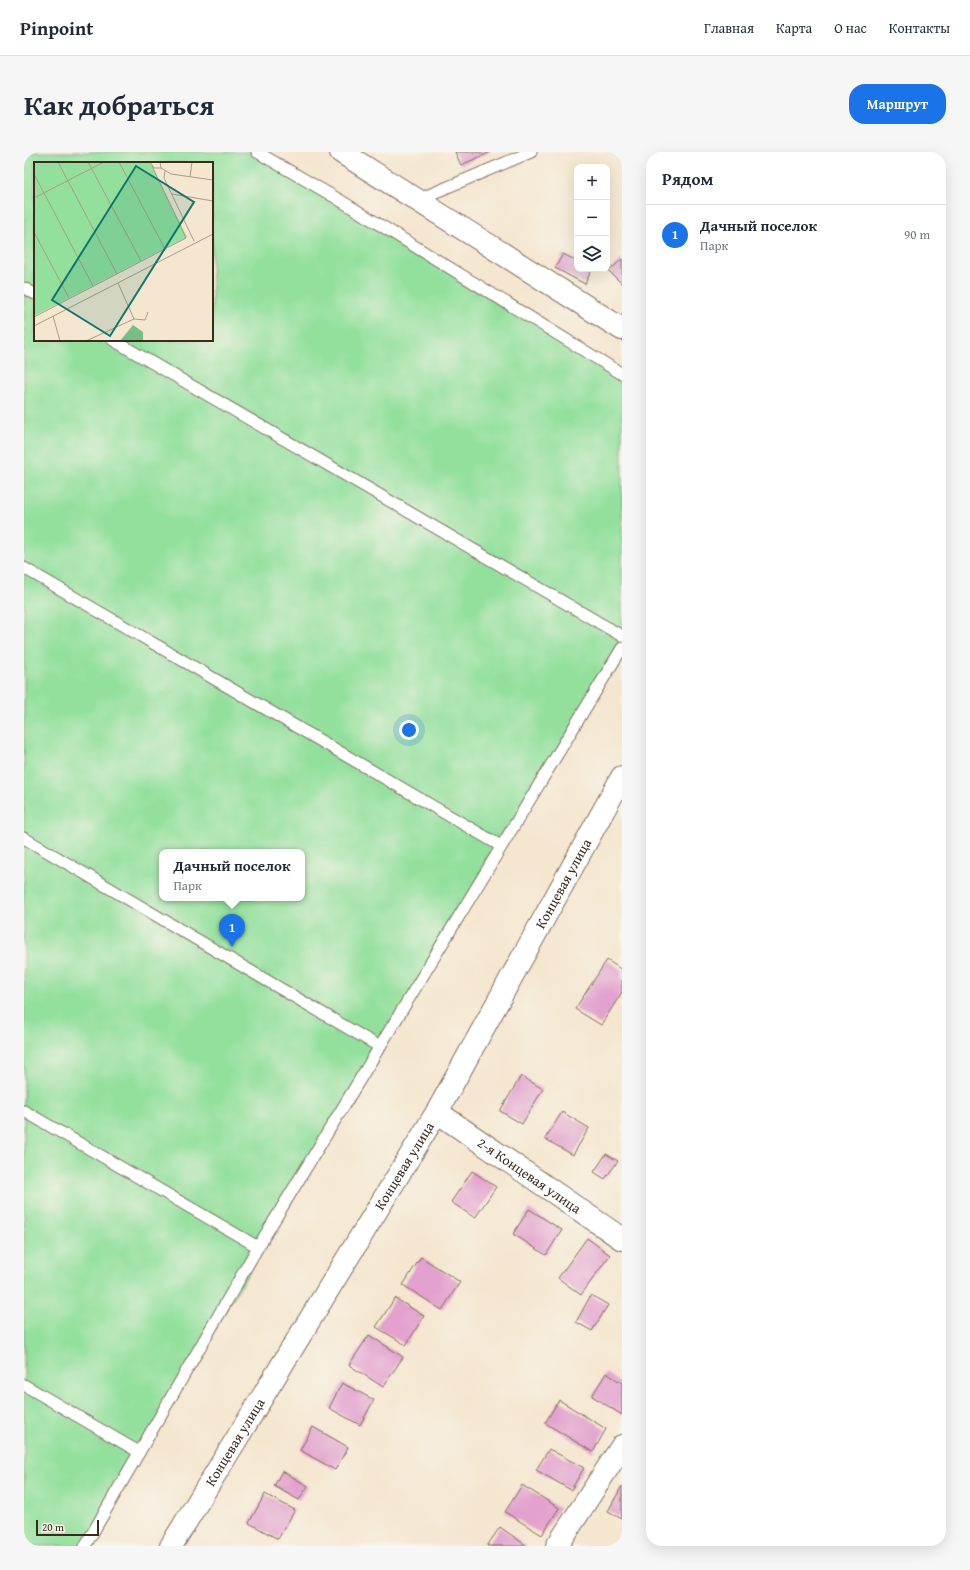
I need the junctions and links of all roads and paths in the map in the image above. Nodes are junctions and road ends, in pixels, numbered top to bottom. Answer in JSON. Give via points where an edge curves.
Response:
{"nodes":[{"id":1,"x":257,"y":152,"type":"edge"},
{"id":2,"x":341,"y":152,"type":"edge"},
{"id":3,"x":531,"y":152,"type":"edge"},
{"id":4,"x":417,"y":200,"type":"junction"},
{"id":5,"x":24,"y":288,"type":"edge"},
{"id":6,"x":34,"y":293,"type":"edge"},
{"id":7,"x":622,"y":329,"type":"edge"},
{"id":8,"x":115,"y":341,"type":"edge"},
{"id":9,"x":622,"y":374,"type":"edge"},
{"id":10,"x":24,"y":568,"type":"edge"},
{"id":11,"x":622,"y":636,"type":"edge"},
{"id":12,"x":622,"y":648,"type":"edge"},
{"id":13,"x":622,"y":777,"type":"edge"},
{"id":14,"x":24,"y":838,"type":"edge"},
{"id":15,"x":501,"y":846,"type":"junction"},
{"id":16,"x":380,"y":1047,"type":"junction"},
{"id":17,"x":24,"y":1112,"type":"edge"},
{"id":18,"x":437,"y":1112,"type":"junction"},
{"id":19,"x":622,"y":1239,"type":"edge"},
{"id":20,"x":258,"y":1247,"type":"junction"},
{"id":21,"x":24,"y":1385,"type":"edge"},
{"id":22,"x":622,"y":1446,"type":"edge"},
{"id":23,"x":139,"y":1452,"type":"junction"},
{"id":24,"x":85,"y":1546,"type":"edge"},
{"id":25,"x":171,"y":1546,"type":"edge"},
{"id":26,"x":557,"y":1546,"type":"edge"}],
"edges":[{"from":1,"to":9,"type":"lane"},
{"from":2,"to":4,"type":"street"},
{"from":3,"to":4,"type":"lane"},
{"from":4,"to":7,"type":"street"},
{"from":5,"to":6,"type":"lane"},
{"from":8,"to":11,"type":"lane"},
{"from":10,"to":15,"type":"lane"},
{"from":12,"to":15,"type":"lane"},
{"from":13,"to":18,"type":"street","name":"Концевая улица"},
{"from":14,"to":16,"type":"lane"},
{"from":15,"to":16,"type":"lane"},
{"from":16,"to":20,"type":"lane"},
{"from":17,"to":20,"type":"lane"},
{"from":18,"to":19,"type":"street","name":"2-я Концевая улица"},
{"from":18,"to":25,"type":"street","name":"Концевая улица"},
{"from":20,"to":23,"type":"lane"},
{"from":21,"to":23,"type":"lane"},
{"from":22,"to":26,"type":"street"},
{"from":23,"to":24,"type":"lane"}]}
